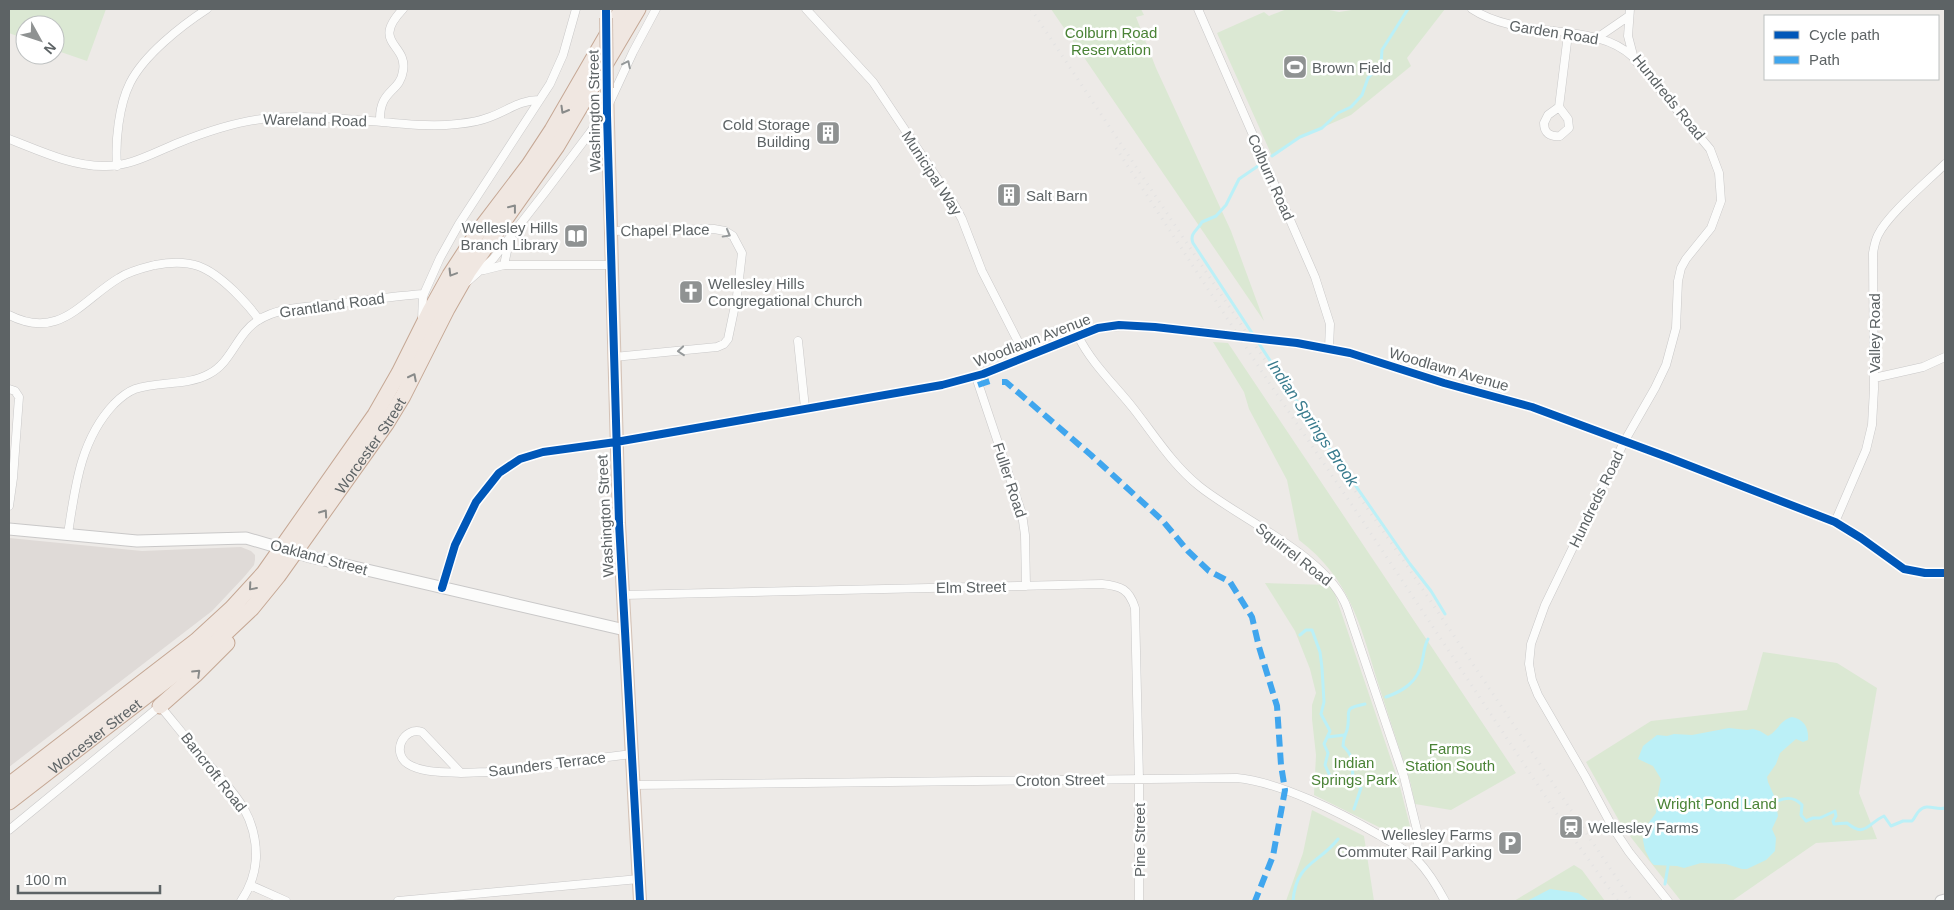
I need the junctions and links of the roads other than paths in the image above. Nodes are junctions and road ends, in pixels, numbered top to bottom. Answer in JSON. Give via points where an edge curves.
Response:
{"nodes":[{"id":1,"x":206,"y":9,"type":"edge"},
{"id":2,"x":403,"y":9,"type":"edge"},
{"id":3,"x":576,"y":9,"type":"edge"},
{"id":4,"x":622,"y":9,"type":"edge"},
{"id":5,"x":638,"y":9,"type":"edge"},
{"id":6,"x":656,"y":9,"type":"edge"},
{"id":7,"x":806,"y":9,"type":"edge"},
{"id":8,"x":1198,"y":9,"type":"edge"},
{"id":9,"x":1472,"y":9,"type":"edge"},
{"id":10,"x":1630,"y":12,"type":"edge"},
{"id":11,"x":606,"y":14,"type":"edge"},
{"id":12,"x":1568,"y":34,"type":"junction"},
{"id":13,"x":1597,"y":38,"type":"junction"},
{"id":14,"x":1634,"y":59,"type":"junction"},
{"id":15,"x":539,"y":100,"type":"junction"},
{"id":16,"x":1559,"y":107,"type":"dead end"},
{"id":17,"x":607,"y":108,"type":"junction"},
{"id":18,"x":380,"y":122,"type":"junction"},
{"id":19,"x":9,"y":139,"type":"edge"},
{"id":20,"x":1945,"y":164,"type":"edge"},
{"id":21,"x":117,"y":166,"type":"junction"},
{"id":22,"x":527,"y":216,"type":"junction"},
{"id":23,"x":610,"y":231,"type":"junction"},
{"id":24,"x":504,"y":265,"type":"junction"},
{"id":25,"x":611,"y":265,"type":"junction"},
{"id":26,"x":476,"y":275,"type":"junction"},
{"id":27,"x":456,"y":291,"type":"junction"},
{"id":28,"x":424,"y":294,"type":"junction"},
{"id":29,"x":9,"y":315,"type":"edge"},
{"id":30,"x":259,"y":320,"type":"junction"},
{"id":31,"x":422,"y":327,"type":"junction"},
{"id":32,"x":1078,"y":336,"type":"junction"},
{"id":33,"x":798,"y":341,"type":"dead end"},
{"id":34,"x":1329,"y":348,"type":"junction"},
{"id":35,"x":614,"y":357,"type":"junction"},
{"id":36,"x":1026,"y":357,"type":"junction"},
{"id":37,"x":1945,"y":357,"type":"edge"},
{"id":38,"x":976,"y":377,"type":"junction"},
{"id":39,"x":1874,"y":378,"type":"junction"},
{"id":40,"x":9,"y":389,"type":"edge"},
{"id":41,"x":805,"y":408,"type":"junction"},
{"id":42,"x":616,"y":442,"type":"junction"},
{"id":43,"x":1624,"y":442,"type":"junction"},
{"id":44,"x":9,"y":506,"type":"edge"},
{"id":45,"x":1835,"y":522,"type":"junction"},
{"id":46,"x":9,"y":529,"type":"edge"},
{"id":47,"x":68,"y":534,"type":"junction"},
{"id":48,"x":289,"y":550,"type":"junction"},
{"id":49,"x":1945,"y":573,"type":"edge"},
{"id":50,"x":278,"y":576,"type":"junction"},
{"id":51,"x":1026,"y":586,"type":"junction"},
{"id":52,"x":442,"y":588,"type":"junction"},
{"id":53,"x":623,"y":594,"type":"junction"},
{"id":54,"x":625,"y":630,"type":"junction"},
{"id":55,"x":160,"y":706,"type":"junction"},
{"id":56,"x":632,"y":754,"type":"junction"},
{"id":57,"x":461,"y":772,"type":"junction"},
{"id":58,"x":1139,"y":779,"type":"junction"},
{"id":59,"x":9,"y":785,"type":"edge"},
{"id":60,"x":634,"y":785,"type":"junction"},
{"id":61,"x":9,"y":802,"type":"edge"},
{"id":62,"x":9,"y":830,"type":"edge"},
{"id":63,"x":1417,"y":860,"type":"junction"},
{"id":64,"x":639,"y":879,"type":"junction"},
{"id":65,"x":250,"y":885,"type":"junction"},
{"id":66,"x":1945,"y":900,"type":"edge"},
{"id":67,"x":241,"y":901,"type":"edge"},
{"id":68,"x":286,"y":901,"type":"edge"},
{"id":69,"x":398,"y":901,"type":"edge"},
{"id":70,"x":640,"y":901,"type":"edge"},
{"id":71,"x":1139,"y":901,"type":"edge"},
{"id":72,"x":1445,"y":901,"type":"edge"},
{"id":73,"x":1668,"y":901,"type":"edge"},
{"id":74,"x":1941,"y":901,"type":"edge"}],
"edges":[{"from":1,"to":21,"type":"street","via":[[157,50],[133,79],[124,100],[116,140]]},
{"from":2,"to":18,"type":"street","via":[[393,20],[389,34],[401,58],[403,72],[399,82],[384,98]]},
{"from":3,"to":15,"type":"street","via":[[559,65]]},
{"from":4,"to":31,"type":"highway","name":"Worcester Street","one_way":true,"via":[[552,130],[464,254]]},
{"from":27,"to":5,"type":"highway","name":"Worcester Street","one_way":true,"via":[[557,146]]},
{"from":17,"to":6,"type":"street","one_way":true},
{"from":7,"to":36,"type":"street","name":"Municipal Way","via":[[872,82],[946,191]]},
{"from":8,"to":34,"type":"street","name":"Colburn Road","via":[[1315,276],[1330,320]]},
{"from":9,"to":12,"type":"street","name":"Garden Road","via":[[1502,23]]},
{"from":10,"to":13,"type":"street","name":"Hundreds Road"},
{"from":10,"to":14,"type":"street","name":"Hundreds Road","via":[[1628,40]]},
{"from":11,"to":17,"type":"main road","name":"Washington Street","bridge":true},
{"from":12,"to":13,"type":"street","name":"Garden Road"},
{"from":12,"to":16,"type":"street"},
{"from":13,"to":14,"type":"street","name":"Garden Road","via":[[1617,45]]},
{"from":14,"to":43,"type":"street","name":"Hundreds Road","via":[[1708,146],[1718,168],[1721,193],[1711,228],[1681,268],[1676,328],[1669,359]]},
{"from":15,"to":18,"type":"street","name":"Wareland Road","via":[[524,101],[490,117],[459,124],[430,126]]},
{"from":15,"to":28,"type":"street","via":[[456,230]]},
{"from":17,"to":22,"type":"street"},
{"from":17,"to":23,"type":"main road","name":"Washington Street"},
{"from":18,"to":21,"type":"street","name":"Wareland Road","via":[[294,117],[254,120],[207,132]]},
{"from":19,"to":21,"type":"street","name":"Wareland Road","via":[[84,164]]},
{"from":20,"to":39,"type":"street","name":"Valley Road","via":[[1893,215],[1875,242]]},
{"from":22,"to":24,"type":"street","via":[[508,248]]},
{"from":22,"to":26,"type":"street"},
{"from":23,"to":25,"type":"main road","name":"Washington Street"},
{"from":23,"to":35,"type":"street","name":"Chapel Place","one_way":true,"via":[[714,229],[733,236],[742,253],[737,296],[728,339],[724,344]]},
{"from":24,"to":25,"type":"street"},
{"from":24,"to":26,"type":"street"},
{"from":25,"to":35,"type":"main road","name":"Washington Street"},
{"from":26,"to":27,"type":"street"},
{"from":48,"to":27,"type":"highway","name":"Worcester Street","one_way":true,"via":[[394,410]]},
{"from":28,"to":30,"type":"street","name":"Grantland Road","via":[[288,310]]},
{"from":28,"to":31,"type":"street"},
{"from":29,"to":30,"type":"street","via":[[34,323],[64,318],[126,274],[151,266],[182,262],[200,266],[219,278]]},
{"from":30,"to":47,"type":"street","name":"Grantland Road","via":[[212,373],[134,390],[121,397],[105,413],[90,436],[77,476]]},
{"from":31,"to":48,"type":"highway","name":"Worcester Street","via":[[375,415]]},
{"from":32,"to":34,"type":"street","name":"Woodlawn Avenue","bridge":true,"via":[[1098,328],[1145,326]]},
{"from":32,"to":36,"type":"street","name":"Woodlawn Avenue"},
{"from":32,"to":63,"type":"street","name":"Squirrel Road","via":[[1090,359],[1131,405],[1180,470],[1217,500],[1266,530],[1317,568],[1338,589],[1404,777],[1418,834]]},
{"from":33,"to":41,"type":"street"},
{"from":34,"to":43,"type":"street","name":"Woodlawn Avenue","via":[[1532,407]]},
{"from":35,"to":42,"type":"main road","name":"Washington Street"},
{"from":36,"to":38,"type":"street","name":"Woodlawn Avenue"},
{"from":37,"to":39,"type":"street","via":[[1923,367]]},
{"from":38,"to":41,"type":"street","name":"Woodlawn Avenue"},
{"from":38,"to":51,"type":"street","name":"Fuller Road","via":[[1022,514]]},
{"from":39,"to":45,"type":"street","name":"Valley Road","via":[[1870,438]]},
{"from":40,"to":44,"type":"street","via":[[19,397]]},
{"from":41,"to":42,"type":"street","name":"Woodlawn Avenue"},
{"from":42,"to":52,"type":"street","name":"Woodlawn Avenue","via":[[535,454],[499,473],[471,511],[455,545]]},
{"from":42,"to":53,"type":"main road","name":"Washington Street"},
{"from":43,"to":45,"type":"street","name":"Woodlawn Avenue"},
{"from":43,"to":73,"type":"street","name":"Hundreds Road","via":[[1542,611],[1531,644],[1530,668],[1538,695],[1616,833]]},
{"from":45,"to":49,"type":"street","name":"Woodlawn Avenue","via":[[1904,569]]},
{"from":46,"to":47,"type":"street","name":"Oakland Street"},
{"from":47,"to":48,"type":"street","name":"Oakland Street","via":[[138,541],[243,537]]},
{"from":48,"to":50,"type":"highway","name":"Worcester Street"},
{"from":48,"to":52,"type":"street","name":"Oakland Street"},
{"from":48,"to":59,"type":"highway","name":"Worcester Street","one_way":true,"via":[[202,636]]},
{"from":55,"to":50,"type":"highway","one_way":true,"via":[[227,643]]},
{"from":50,"to":61,"type":"highway","name":"Worcester Street","via":[[252,608],[216,642]]},
{"from":51,"to":53,"type":"street","name":"Elm Street"},
{"from":51,"to":58,"type":"street","name":"Elm Street","via":[[1115,586],[1132,598],[1135,608]]},
{"from":52,"to":54,"type":"street","name":"Oakland Street"},
{"from":53,"to":54,"type":"main road","name":"Washington Street"},
{"from":54,"to":56,"type":"main road","name":"Washington Street"},
{"from":55,"to":62,"type":"street"},
{"from":55,"to":65,"type":"street","name":"Bancroft Road","via":[[246,811],[256,841],[255,868]]},
{"from":56,"to":57,"type":"street","name":"Saunders Terrace","via":[[487,772]]},
{"from":56,"to":60,"type":"main road","name":"Washington Street"},
{"from":57,"to":57,"type":"street","name":"Saunders Terrace","via":[[430,770],[408,763],[400,754],[403,738],[411,732],[422,732]]},
{"from":58,"to":60,"type":"street","name":"Croton Street"},
{"from":58,"to":63,"type":"street","name":"Croton Street","via":[[1237,778],[1264,783],[1354,821]]},
{"from":58,"to":71,"type":"street","name":"Pine Street"},
{"from":60,"to":64,"type":"main road","name":"Washington Street"},
{"from":63,"to":72,"type":"street","name":"Croton Street"},
{"from":64,"to":69,"type":"street"},
{"from":64,"to":70,"type":"main road","name":"Washington Street"},
{"from":65,"to":67,"type":"street","name":"Bancroft Road"},
{"from":65,"to":68,"type":"street"},
{"from":66,"to":74,"type":"street"}]}
